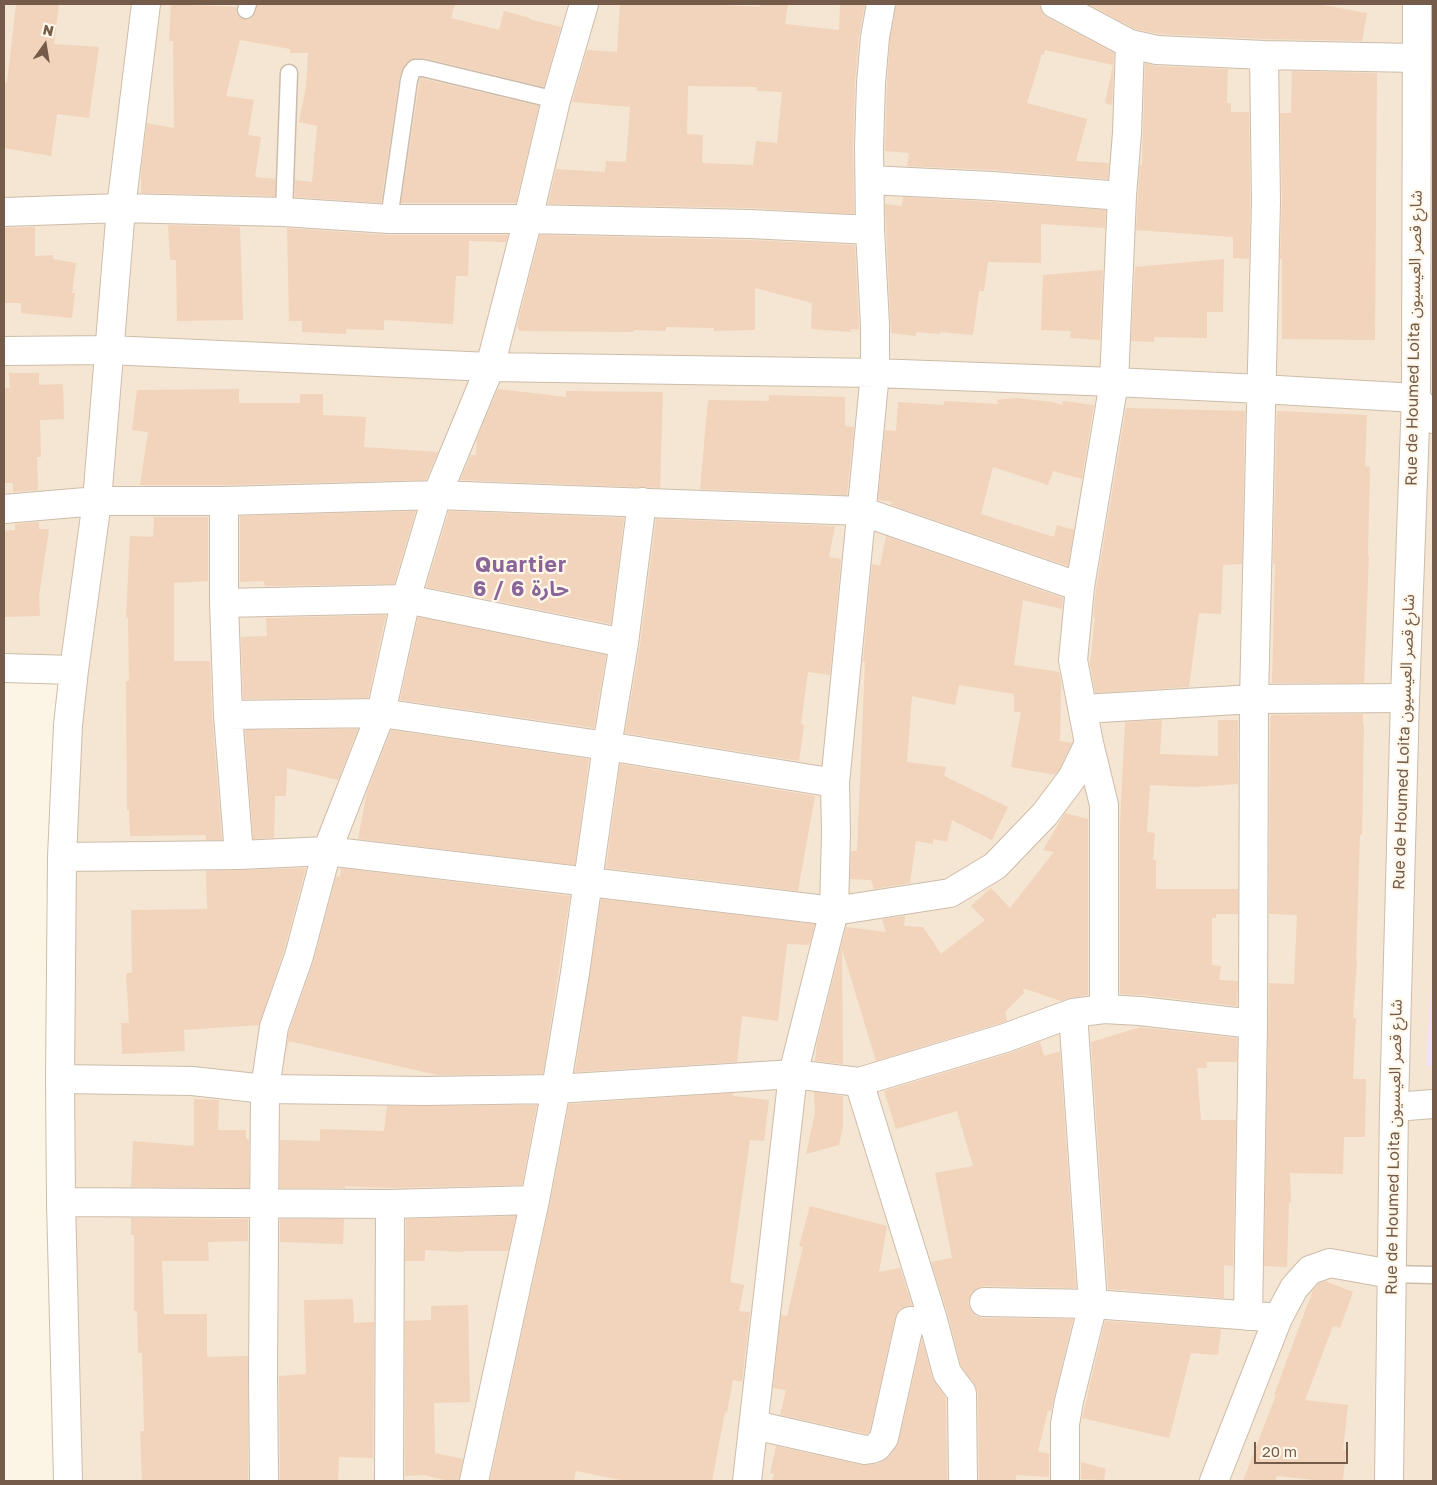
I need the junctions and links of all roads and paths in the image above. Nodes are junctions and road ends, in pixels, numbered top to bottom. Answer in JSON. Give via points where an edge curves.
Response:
{"nodes":[{"id":1,"x":146,"y":4,"type":"edge"},
{"id":2,"x":584,"y":4,"type":"edge"},
{"id":3,"x":881,"y":4,"type":"edge"},
{"id":4,"x":1055,"y":4,"type":"edge"},
{"id":5,"x":1416,"y":4,"type":"edge"},
{"id":6,"x":1130,"y":44,"type":"junction"},
{"id":7,"x":1264,"y":55,"type":"junction"},
{"id":8,"x":1416,"y":58,"type":"junction"},
{"id":9,"x":290,"y":73,"type":"dead end"},
{"id":10,"x":556,"y":100,"type":"junction"},
{"id":11,"x":870,"y":180,"type":"junction"},
{"id":12,"x":1122,"y":196,"type":"junction"},
{"id":13,"x":1425,"y":207,"type":"edge"},
{"id":14,"x":120,"y":208,"type":"junction"},
{"id":15,"x":4,"y":212,"type":"edge"},
{"id":16,"x":284,"y":212,"type":"junction"},
{"id":17,"x":389,"y":219,"type":"junction"},
{"id":18,"x":528,"y":219,"type":"junction"},
{"id":19,"x":870,"y":230,"type":"junction"},
{"id":20,"x":108,"y":350,"type":"junction"},
{"id":21,"x":4,"y":351,"type":"edge"},
{"id":22,"x":490,"y":367,"type":"junction"},
{"id":23,"x":875,"y":373,"type":"junction"},
{"id":24,"x":1114,"y":382,"type":"junction"},
{"id":25,"x":1260,"y":389,"type":"junction"},
{"id":26,"x":1416,"y":398,"type":"junction"},
{"id":27,"x":1433,"y":419,"type":"edge"},
{"id":28,"x":437,"y":494,"type":"junction"},
{"id":29,"x":97,"y":501,"type":"junction"},
{"id":30,"x":224,"y":501,"type":"junction"},
{"id":31,"x":642,"y":502,"type":"junction"},
{"id":32,"x":4,"y":508,"type":"edge"},
{"id":33,"x":861,"y":511,"type":"junction"},
{"id":34,"x":1080,"y":587,"type":"junction"},
{"id":35,"x":406,"y":599,"type":"junction"},
{"id":36,"x":224,"y":603,"type":"junction"},
{"id":37,"x":624,"y":642,"type":"junction"},
{"id":38,"x":4,"y":668,"type":"edge"},
{"id":39,"x":74,"y":670,"type":"junction"},
{"id":40,"x":1405,"y":698,"type":"junction"},
{"id":41,"x":1254,"y":699,"type":"junction"},
{"id":42,"x":1083,"y":709,"type":"junction"},
{"id":43,"x":381,"y":713,"type":"junction"},
{"id":44,"x":228,"y":715,"type":"junction"},
{"id":45,"x":1089,"y":743,"type":"junction"},
{"id":46,"x":607,"y":746,"type":"junction"},
{"id":47,"x":836,"y":784,"type":"junction"},
{"id":48,"x":327,"y":851,"type":"junction"},
{"id":49,"x":239,"y":855,"type":"junction"},
{"id":50,"x":62,"y":857,"type":"junction"},
{"id":51,"x":588,"y":881,"type":"junction"},
{"id":52,"x":834,"y":911,"type":"junction"},
{"id":53,"x":1104,"y":1009,"type":"junction"},
{"id":54,"x":1073,"y":1013,"type":"junction"},
{"id":55,"x":1253,"y":1024,"type":"junction"},
{"id":56,"x":793,"y":1074,"type":"junction"},
{"id":57,"x":60,"y":1079,"type":"junction"},
{"id":58,"x":859,"y":1082,"type":"junction"},
{"id":59,"x":265,"y":1089,"type":"junction"},
{"id":60,"x":556,"y":1089,"type":"junction"},
{"id":61,"x":1433,"y":1104,"type":"edge"},
{"id":62,"x":1394,"y":1107,"type":"junction"},
{"id":63,"x":535,"y":1200,"type":"junction"},
{"id":64,"x":61,"y":1202,"type":"junction"},
{"id":65,"x":264,"y":1203,"type":"junction"},
{"id":66,"x":390,"y":1204,"type":"junction"},
{"id":67,"x":1391,"y":1274,"type":"junction"},
{"id":68,"x":1433,"y":1276,"type":"edge"},
{"id":69,"x":984,"y":1302,"type":"dead end"},
{"id":70,"x":1093,"y":1304,"type":"junction"},
{"id":71,"x":1248,"y":1316,"type":"junction"},
{"id":72,"x":1278,"y":1318,"type":"junction"},
{"id":73,"x":933,"y":1320,"type":"junction"},
{"id":74,"x":754,"y":1425,"type":"junction"},
{"id":75,"x":68,"y":1481,"type":"edge"},
{"id":76,"x":264,"y":1481,"type":"edge"},
{"id":77,"x":389,"y":1481,"type":"edge"},
{"id":78,"x":474,"y":1481,"type":"edge"},
{"id":79,"x":747,"y":1481,"type":"edge"},
{"id":80,"x":963,"y":1481,"type":"edge"},
{"id":81,"x":1066,"y":1481,"type":"edge"},
{"id":82,"x":1214,"y":1481,"type":"edge"},
{"id":83,"x":1389,"y":1481,"type":"edge"}],
"edges":[{"from":1,"to":14,"type":"street"},
{"from":2,"to":10,"type":"street"},
{"from":3,"to":11,"type":"street","via":[[871,83]]},
{"from":4,"to":6,"type":"street"},
{"from":5,"to":8,"type":"street","name":"Rue de Houmed Loita شارع قصر العيسيون"},
{"from":6,"to":7,"type":"street","via":[[1157,50]]},
{"from":6,"to":12,"type":"street"},
{"from":7,"to":8,"type":"street"},
{"from":7,"to":25,"type":"street","via":[[1266,202]]},
{"from":8,"to":13,"type":"street","name":"Rue de Houmed Loita شارع قصر العيسيون"},
{"from":9,"to":16,"type":"lane"},
{"from":10,"to":17,"type":"lane","via":[[415,68],[409,80]]},
{"from":10,"to":18,"type":"street"},
{"from":11,"to":12,"type":"street"},
{"from":11,"to":19,"type":"street"},
{"from":12,"to":24,"type":"street"},
{"from":13,"to":26,"type":"street","name":"Rue de Houmed Loita شارع قصر العيسيون"},
{"from":14,"to":15,"type":"street"},
{"from":14,"to":16,"type":"street"},
{"from":14,"to":20,"type":"street"},
{"from":16,"to":17,"type":"street"},
{"from":17,"to":18,"type":"street"},
{"from":18,"to":19,"type":"street"},
{"from":18,"to":22,"type":"street"},
{"from":19,"to":23,"type":"street"},
{"from":20,"to":21,"type":"street"},
{"from":20,"to":22,"type":"street"},
{"from":20,"to":29,"type":"street"},
{"from":22,"to":23,"type":"street"},
{"from":22,"to":28,"type":"street"},
{"from":23,"to":24,"type":"street"},
{"from":23,"to":33,"type":"street"},
{"from":24,"to":25,"type":"street"},
{"from":24,"to":34,"type":"street"},
{"from":25,"to":26,"type":"street"},
{"from":25,"to":41,"type":"street"},
{"from":26,"to":27,"type":"street"},
{"from":26,"to":40,"type":"street","name":"Rue de Houmed Loita شارع قصر العيسيون"},
{"from":28,"to":30,"type":"street"},
{"from":28,"to":31,"type":"street"},
{"from":28,"to":35,"type":"street"},
{"from":29,"to":30,"type":"street"},
{"from":29,"to":32,"type":"street"},
{"from":29,"to":39,"type":"street"},
{"from":30,"to":36,"type":"street"},
{"from":31,"to":33,"type":"street"},
{"from":31,"to":37,"type":"street"},
{"from":33,"to":34,"type":"street"},
{"from":33,"to":47,"type":"street"},
{"from":34,"to":42,"type":"street","via":[[1073,660]]},
{"from":35,"to":36,"type":"street"},
{"from":35,"to":37,"type":"street"},
{"from":35,"to":43,"type":"street"},
{"from":36,"to":44,"type":"street"},
{"from":37,"to":46,"type":"street"},
{"from":38,"to":39,"type":"street"},
{"from":39,"to":50,"type":"street"},
{"from":40,"to":41,"type":"street"},
{"from":40,"to":62,"type":"street","name":"Rue de Houmed Loita شارع قصر العيسيون"},
{"from":41,"to":42,"type":"street"},
{"from":41,"to":55,"type":"street"},
{"from":42,"to":45,"type":"street"},
{"from":43,"to":44,"type":"street"},
{"from":43,"to":46,"type":"street"},
{"from":43,"to":48,"type":"street"},
{"from":44,"to":49,"type":"street"},
{"from":45,"to":52,"type":"street","via":[[1072,778],[1045,814],[995,866],[950,893]]},
{"from":45,"to":53,"type":"street","via":[[1104,805]]},
{"from":46,"to":47,"type":"street"},
{"from":46,"to":51,"type":"street"},
{"from":47,"to":52,"type":"street"},
{"from":48,"to":49,"type":"street"},
{"from":48,"to":51,"type":"street"},
{"from":48,"to":59,"type":"street","via":[[298,956],[274,1027]]},
{"from":49,"to":50,"type":"street"},
{"from":50,"to":57,"type":"street"},
{"from":51,"to":52,"type":"street"},
{"from":51,"to":60,"type":"street"},
{"from":52,"to":56,"type":"street"},
{"from":53,"to":54,"type":"street"},
{"from":53,"to":55,"type":"street"},
{"from":54,"to":58,"type":"street","via":[[1005,1038]]},
{"from":54,"to":70,"type":"street"},
{"from":55,"to":71,"type":"street"},
{"from":56,"to":58,"type":"street"},
{"from":56,"to":60,"type":"street"},
{"from":56,"to":74,"type":"street"},
{"from":57,"to":59,"type":"street","via":[[192,1081]]},
{"from":57,"to":64,"type":"street"},
{"from":58,"to":73,"type":"street"},
{"from":59,"to":60,"type":"street"},
{"from":59,"to":65,"type":"street"},
{"from":60,"to":63,"type":"street"},
{"from":61,"to":62,"type":"street"},
{"from":62,"to":67,"type":"street","name":"Rue de Houmed Loita شارع قصر العيسيون"},
{"from":63,"to":66,"type":"street"},
{"from":63,"to":78,"type":"street"},
{"from":64,"to":65,"type":"street"},
{"from":64,"to":75,"type":"street"},
{"from":65,"to":66,"type":"street"},
{"from":65,"to":76,"type":"street"},
{"from":66,"to":77,"type":"street"},
{"from":67,"to":68,"type":"lane"},
{"from":67,"to":72,"type":"street","via":[[1330,1263],[1310,1270],[1294,1288]]},
{"from":67,"to":83,"type":"street","name":"Rue de Houmed Loita شارع قصر العيسيون"},
{"from":69,"to":70,"type":"street"},
{"from":70,"to":71,"type":"street"},
{"from":70,"to":81,"type":"street","via":[[1065,1424]]},
{"from":71,"to":72,"type":"street"},
{"from":72,"to":82,"type":"street"},
{"from":73,"to":74,"type":"street","via":[[910,1321],[884,1438],[877,1447],[865,1450]]},
{"from":73,"to":80,"type":"street","via":[[947,1373],[962,1393]]},
{"from":74,"to":79,"type":"street"}]}
